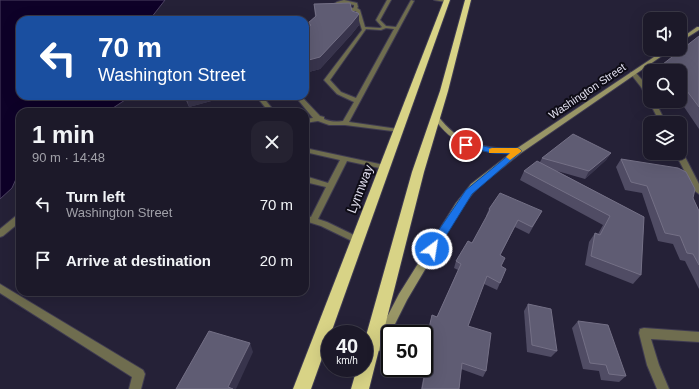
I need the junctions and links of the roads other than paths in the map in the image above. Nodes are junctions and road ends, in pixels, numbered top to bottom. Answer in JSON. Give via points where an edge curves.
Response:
{"nodes":[{"id":1,"x":356,"y":0,"type":"edge"},
{"id":2,"x":389,"y":0,"type":"edge"},
{"id":3,"x":443,"y":0,"type":"edge"},
{"id":4,"x":468,"y":0,"type":"edge"},
{"id":5,"x":412,"y":1,"type":"dead end"},
{"id":6,"x":351,"y":2,"type":"junction"},
{"id":7,"x":354,"y":9,"type":"junction"},
{"id":8,"x":385,"y":27,"type":"junction"},
{"id":9,"x":364,"y":28,"type":"junction"},
{"id":10,"x":397,"y":28,"type":"junction"},
{"id":11,"x":699,"y":28,"type":"edge"},
{"id":12,"x":687,"y":36,"type":"edge"},
{"id":13,"x":658,"y":56,"type":"edge"},
{"id":14,"x":633,"y":73,"type":"junction"},
{"id":15,"x":643,"y":85,"type":"edge"},
{"id":16,"x":262,"y":100,"type":"edge"},
{"id":17,"x":302,"y":100,"type":"edge"},
{"id":18,"x":357,"y":101,"type":"junction"},
{"id":19,"x":269,"y":108,"type":"edge"},
{"id":20,"x":309,"y":108,"type":"edge"},
{"id":21,"x":309,"y":108,"type":"edge"},
{"id":22,"x":318,"y":118,"type":"junction"},
{"id":23,"x":436,"y":118,"type":"junction"},
{"id":24,"x":309,"y":120,"type":"edge"},
{"id":25,"x":345,"y":123,"type":"junction"},
{"id":26,"x":398,"y":131,"type":"junction"},
{"id":27,"x":309,"y":151,"type":"edge"},
{"id":28,"x":518,"y":151,"type":"junction"},
{"id":29,"x":344,"y":159,"type":"junction"},
{"id":30,"x":683,"y":160,"type":"edge"},
{"id":31,"x":384,"y":167,"type":"junction"},
{"id":32,"x":309,"y":180,"type":"edge"},
{"id":33,"x":331,"y":186,"type":"junction"},
{"id":34,"x":699,"y":191,"type":"edge"},
{"id":35,"x":16,"y":220,"type":"edge"},
{"id":36,"x":309,"y":220,"type":"edge"},
{"id":37,"x":0,"y":234,"type":"edge"},
{"id":38,"x":357,"y":240,"type":"junction"},
{"id":39,"x":0,"y":288,"type":"edge"},
{"id":40,"x":699,"y":337,"type":"edge"},
{"id":41,"x":360,"y":388,"type":"edge"},
{"id":42,"x":135,"y":389,"type":"edge"},
{"id":43,"x":302,"y":389,"type":"edge"},
{"id":44,"x":663,"y":389,"type":"edge"}],
"edges":[{"from":1,"to":6,"type":"street"},
{"from":2,"to":8,"type":"street","via":[[378,20]]},
{"from":3,"to":26,"type":"highway","name":"Lynnway"},
{"from":4,"to":23,"type":"highway"},
{"from":5,"to":10,"type":"street"},
{"from":6,"to":7,"type":"street","via":[[356,6]]},
{"from":6,"to":7,"type":"street","via":[[340,2],[334,6],[339,10]]},
{"from":7,"to":9,"type":"street","via":[[360,12]]},
{"from":8,"to":9,"type":"street"},
{"from":8,"to":10,"type":"street"},
{"from":9,"to":18,"type":"street","via":[[326,80],[339,93]]},
{"from":10,"to":18,"type":"street"},
{"from":11,"to":12,"type":"main road"},
{"from":13,"to":14,"type":"main road","name":"Washington Street"},
{"from":14,"to":15,"type":"street"},
{"from":14,"to":28,"type":"main road","name":"Washington Street"},
{"from":16,"to":19,"type":"street"},
{"from":17,"to":21,"type":"street"},
{"from":18,"to":25,"type":"street"},
{"from":20,"to":22,"type":"street"},
{"from":22,"to":24,"type":"street"},
{"from":22,"to":25,"type":"street","via":[[336,124]]},
{"from":23,"to":28,"type":"main road","via":[[449,134],[460,142],[479,149]]},
{"from":23,"to":41,"type":"highway","via":[[418,172]]},
{"from":25,"to":26,"type":"street"},
{"from":26,"to":31,"type":"highway","name":"Lynnway"},
{"from":27,"to":29,"type":"street"},
{"from":28,"to":41,"type":"main road","name":"Washington Street","via":[[469,192],[439,237],[391,319]]},
{"from":29,"to":31,"type":"street"},
{"from":29,"to":33,"type":"street"},
{"from":30,"to":34,"type":"street"},
{"from":31,"to":38,"type":"highway","name":"Lynnway"},
{"from":32,"to":33,"type":"street"},
{"from":33,"to":36,"type":"street"},
{"from":35,"to":37,"type":"street"},
{"from":36,"to":38,"type":"street","via":[[324,224]]},
{"from":38,"to":43,"type":"highway","name":"Lynnway"},
{"from":39,"to":42,"type":"street","via":[[139,374]]},
{"from":40,"to":44,"type":"street","via":[[644,333]]}]}
